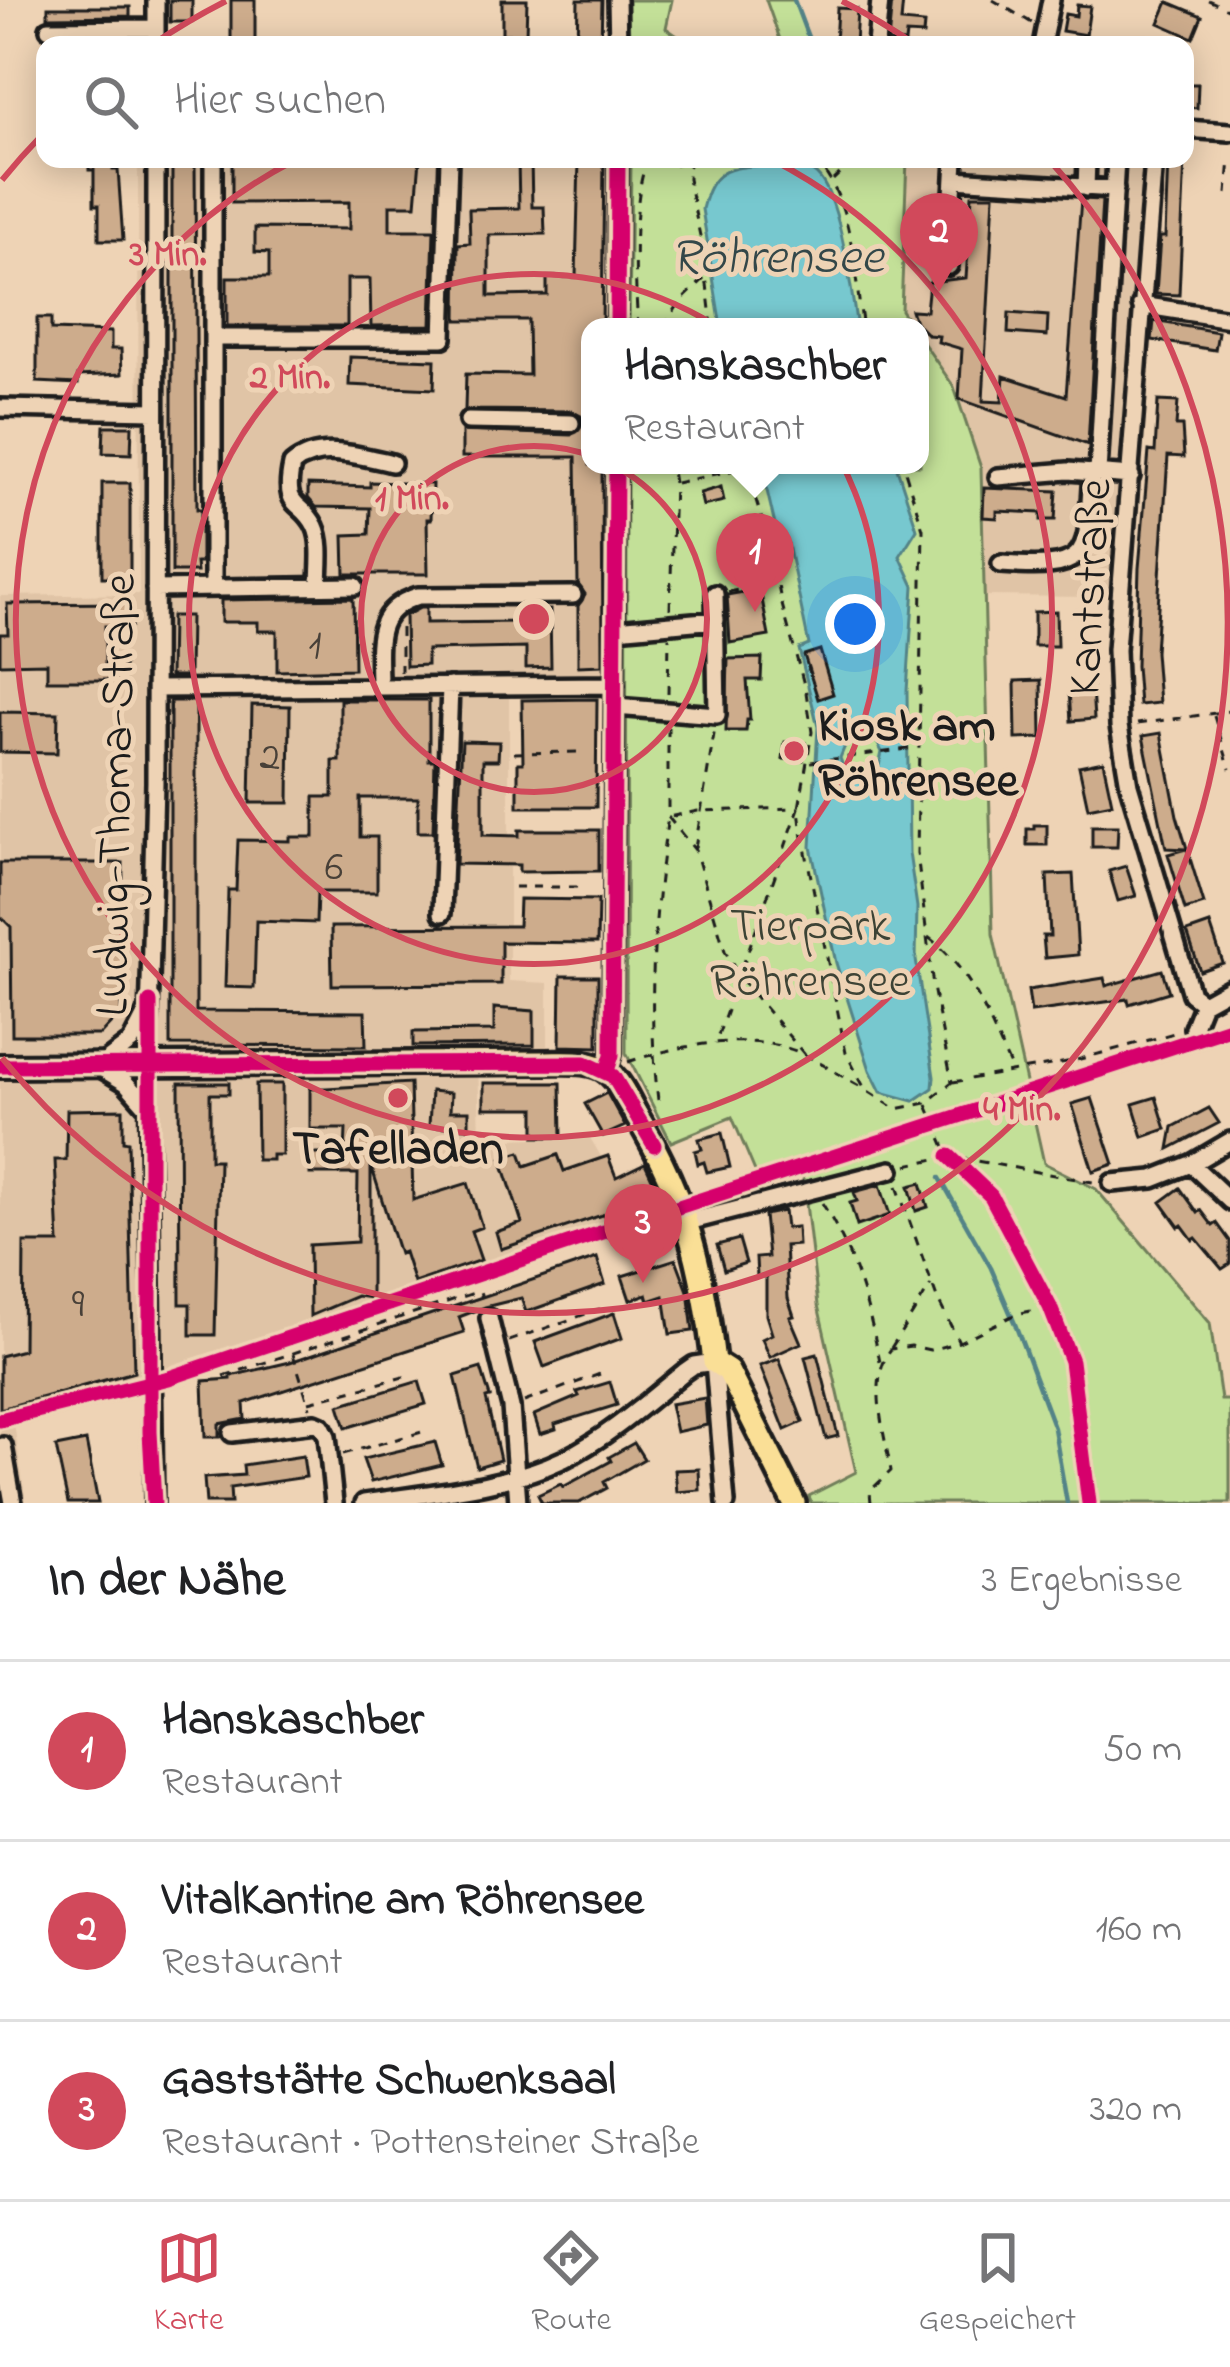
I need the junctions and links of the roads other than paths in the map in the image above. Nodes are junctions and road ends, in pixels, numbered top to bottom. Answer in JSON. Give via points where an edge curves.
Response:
{"nodes":[{"id":1,"x":156,"y":0,"type":"edge"},
{"id":2,"x":617,"y":0,"type":"edge"},
{"id":3,"x":880,"y":0,"type":"edge"},
{"id":4,"x":1051,"y":0,"type":"edge"},
{"id":5,"x":49,"y":28,"type":"dead end"},
{"id":6,"x":144,"y":36,"type":"edge"},
{"id":7,"x":156,"y":36,"type":"edge"},
{"id":8,"x":618,"y":36,"type":"edge"},
{"id":9,"x":877,"y":36,"type":"edge"},
{"id":10,"x":1043,"y":36,"type":"edge"},
{"id":11,"x":1194,"y":130,"type":"edge"},
{"id":12,"x":1230,"y":132,"type":"edge"},
{"id":13,"x":156,"y":168,"type":"edge"},
{"id":14,"x":213,"y":168,"type":"edge"},
{"id":15,"x":449,"y":168,"type":"edge"},
{"id":16,"x":618,"y":168,"type":"edge"},
{"id":17,"x":955,"y":168,"type":"edge"},
{"id":18,"x":1087,"y":168,"type":"edge"},
{"id":19,"x":1115,"y":168,"type":"edge"},
{"id":20,"x":1153,"y":168,"type":"edge"},
{"id":21,"x":954,"y":179,"type":"junction"},
{"id":22,"x":1086,"y":188,"type":"junction"},
{"id":23,"x":1114,"y":189,"type":"junction"},
{"id":24,"x":949,"y":266,"type":"dead end"},
{"id":25,"x":1141,"y":305,"type":"junction"},
{"id":26,"x":617,"y":318,"type":"edge"},
{"id":27,"x":1230,"y":319,"type":"edge"},
{"id":28,"x":213,"y":338,"type":"junction"},
{"id":29,"x":0,"y":408,"type":"edge"},
{"id":30,"x":154,"y":411,"type":"junction"},
{"id":31,"x":468,"y":421,"type":"dead end"},
{"id":32,"x":571,"y":423,"type":"dead end"},
{"id":33,"x":392,"y":463,"type":"dead end"},
{"id":34,"x":1095,"y":473,"type":"junction"},
{"id":35,"x":616,"y":474,"type":"edge"},
{"id":36,"x":998,"y":476,"type":"dead end"},
{"id":37,"x":1131,"y":476,"type":"junction"},
{"id":38,"x":1001,"y":564,"type":"dead end"},
{"id":39,"x":319,"y":586,"type":"junction"},
{"id":40,"x":356,"y":586,"type":"dead end"},
{"id":41,"x":213,"y":588,"type":"junction"},
{"id":42,"x":155,"y":590,"type":"junction"},
{"id":43,"x":715,"y":594,"type":"road end"},
{"id":44,"x":573,"y":595,"type":"dead end"},
{"id":45,"x":716,"y":620,"type":"junction"},
{"id":46,"x":616,"y":629,"type":"junction"},
{"id":47,"x":615,"y":685,"type":"junction"},
{"id":48,"x":379,"y":686,"type":"junction"},
{"id":49,"x":450,"y":686,"type":"junction"},
{"id":50,"x":155,"y":689,"type":"junction"},
{"id":51,"x":615,"y":707,"type":"junction"},
{"id":52,"x":442,"y":913,"type":"dead end"},
{"id":53,"x":1230,"y":988,"type":"edge"},
{"id":54,"x":149,"y":1002,"type":"junction"},
{"id":55,"x":1203,"y":1003,"type":"junction"},
{"id":56,"x":1193,"y":1028,"type":"road end"},
{"id":57,"x":148,"y":1064,"type":"junction"},
{"id":58,"x":0,"y":1066,"type":"edge"},
{"id":59,"x":98,"y":1066,"type":"junction"},
{"id":60,"x":615,"y":1067,"type":"junction"},
{"id":61,"x":148,"y":1108,"type":"junction"},
{"id":62,"x":1230,"y":1141,"type":"edge"},
{"id":63,"x":1192,"y":1164,"type":"junction"},
{"id":64,"x":891,"y":1170,"type":"road end"},
{"id":65,"x":1112,"y":1183,"type":"road end"},
{"id":66,"x":1230,"y":1201,"type":"edge"},
{"id":67,"x":688,"y":1222,"type":"junction"},
{"id":68,"x":489,"y":1318,"type":"dead end"},
{"id":69,"x":714,"y":1363,"type":"junction"},
{"id":70,"x":232,"y":1433,"type":"dead end"},
{"id":71,"x":3,"y":1446,"type":"dead end"},
{"id":72,"x":517,"y":1476,"type":"junction"},
{"id":73,"x":14,"y":1503,"type":"edge"},
{"id":74,"x":154,"y":1503,"type":"edge"},
{"id":75,"x":334,"y":1503,"type":"edge"},
{"id":76,"x":364,"y":1503,"type":"edge"},
{"id":77,"x":518,"y":1503,"type":"edge"},
{"id":78,"x":725,"y":1503,"type":"edge"},
{"id":79,"x":794,"y":1503,"type":"edge"}],
"edges":[{"from":1,"to":7,"type":"street"},
{"from":2,"to":8,"type":"street"},
{"from":3,"to":9,"type":"street"},
{"from":4,"to":10,"type":"street"},
{"from":5,"to":6,"type":"street"},
{"from":11,"to":12,"type":"street"},
{"from":13,"to":30,"type":"street","name":"Ludwig-Thoma-Straße"},
{"from":14,"to":28,"type":"street"},
{"from":15,"to":28,"type":"street","via":[[443,338]]},
{"from":16,"to":26,"type":"street"},
{"from":17,"to":21,"type":"street"},
{"from":18,"to":22,"type":"street"},
{"from":19,"to":23,"type":"street"},
{"from":20,"to":25,"type":"street","name":"Kantstraße"},
{"from":21,"to":22,"type":"street"},
{"from":21,"to":24,"type":"street"},
{"from":22,"to":23,"type":"street"},
{"from":23,"to":34,"type":"street"},
{"from":25,"to":27,"type":"street"},
{"from":25,"to":37,"type":"street","name":"Kantstraße"},
{"from":28,"to":41,"type":"street"},
{"from":29,"to":30,"type":"street"},
{"from":30,"to":42,"type":"street","name":"Ludwig-Thoma-Straße"},
{"from":31,"to":32,"type":"street"},
{"from":33,"to":39,"type":"street","via":[[329,453],[292,466],[293,502],[319,539]]},
{"from":34,"to":36,"type":"street"},
{"from":34,"to":37,"type":"street"},
{"from":34,"to":38,"type":"street","via":[[1087,544],[1072,562]]},
{"from":35,"to":46,"type":"street"},
{"from":37,"to":55,"type":"street","name":"Kantstraße","via":[[1116,650],[1119,726],[1191,994]]},
{"from":39,"to":40,"type":"street"},
{"from":39,"to":41,"type":"street"},
{"from":41,"to":42,"type":"street"},
{"from":42,"to":50,"type":"street","name":"Ludwig-Thoma-Straße"},
{"from":43,"to":45,"type":"street"},
{"from":44,"to":48,"type":"street","via":[[400,602],[380,628]]},
{"from":45,"to":46,"type":"street"},
{"from":45,"to":51,"type":"street","via":[[717,715]]},
{"from":46,"to":47,"type":"street"},
{"from":47,"to":49,"type":"street"},
{"from":47,"to":51,"type":"street"},
{"from":48,"to":49,"type":"street"},
{"from":48,"to":50,"type":"street"},
{"from":49,"to":52,"type":"street"},
{"from":50,"to":54,"type":"street","name":"Ludwig-Thoma-Straße"},
{"from":51,"to":60,"type":"street"},
{"from":53,"to":55,"type":"street"},
{"from":54,"to":57,"type":"street","name":"Ludwig-Thoma-Straße"},
{"from":54,"to":59,"type":"street","via":[[131,1042]]},
{"from":55,"to":56,"type":"street"},
{"from":57,"to":59,"type":"main road"},
{"from":57,"to":60,"type":"main road"},
{"from":57,"to":61,"type":"street","name":"Ludwig-Thoma-Straße"},
{"from":58,"to":59,"type":"main road"},
{"from":59,"to":61,"type":"street"},
{"from":60,"to":67,"type":"main road"},
{"from":61,"to":74,"type":"street","name":"Ludwig-Thoma-Straße"},
{"from":62,"to":63,"type":"street"},
{"from":63,"to":65,"type":"street"},
{"from":63,"to":66,"type":"street"},
{"from":64,"to":67,"type":"street"},
{"from":67,"to":69,"type":"main road"},
{"from":68,"to":72,"type":"street","via":[[511,1407]]},
{"from":69,"to":72,"type":"street","via":[[694,1365],[563,1460]]},
{"from":69,"to":78,"type":"street"},
{"from":69,"to":79,"type":"main road","via":[[728,1370]]},
{"from":70,"to":75,"type":"street","via":[[315,1424],[325,1430]]},
{"from":71,"to":73,"type":"street"},
{"from":72,"to":76,"type":"street"},
{"from":72,"to":77,"type":"street"}]}
